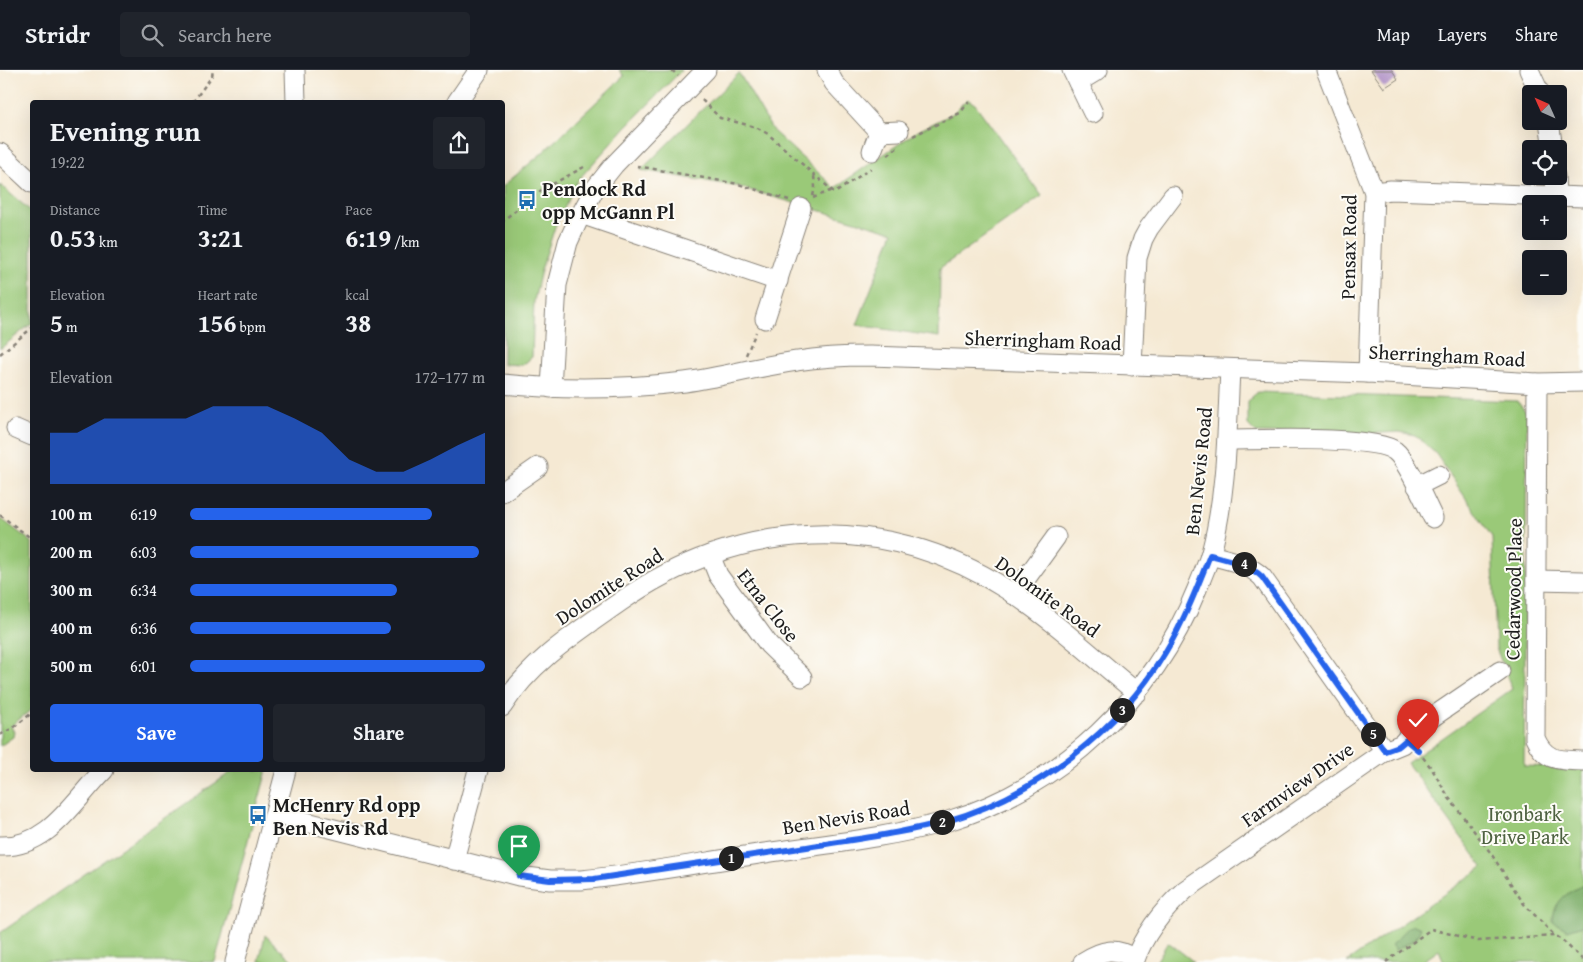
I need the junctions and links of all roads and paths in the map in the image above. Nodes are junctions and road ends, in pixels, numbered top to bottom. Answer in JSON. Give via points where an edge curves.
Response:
{"nodes":[{"id":1,"x":214,"y":70,"type":"edge"},
{"id":2,"x":295,"y":70,"type":"edge"},
{"id":3,"x":479,"y":70,"type":"edge"},
{"id":4,"x":672,"y":70,"type":"edge"},
{"id":5,"x":706,"y":70,"type":"edge"},
{"id":6,"x":827,"y":70,"type":"edge"},
{"id":7,"x":1098,"y":70,"type":"edge"},
{"id":8,"x":1326,"y":70,"type":"edge"},
{"id":9,"x":1529,"y":70,"type":"edge"},
{"id":10,"x":1075,"y":76,"type":"edge"},
{"id":11,"x":679,"y":77,"type":"dead end"},
{"id":12,"x":1536,"y":85,"type":"edge"},
{"id":13,"x":194,"y":100,"type":"edge"},
{"id":14,"x":296,"y":100,"type":"edge"},
{"id":15,"x":456,"y":100,"type":"edge"},
{"id":16,"x":702,"y":100,"type":"dead end"},
{"id":17,"x":1093,"y":113,"type":"dead end"},
{"id":18,"x":899,"y":131,"type":"dead end"},
{"id":19,"x":879,"y":132,"type":"junction"},
{"id":20,"x":872,"y":151,"type":"dead end"},
{"id":21,"x":0,"y":152,"type":"edge"},
{"id":22,"x":637,"y":166,"type":"dead end"},
{"id":23,"x":584,"y":167,"type":"dead end"},
{"id":24,"x":30,"y":180,"type":"edge"},
{"id":25,"x":832,"y":190,"type":"dead end"},
{"id":26,"x":1374,"y":192,"type":"junction"},
{"id":27,"x":1528,"y":195,"type":"edge"},
{"id":28,"x":1173,"y":196,"type":"dead end"},
{"id":29,"x":1567,"y":196,"type":"edge"},
{"id":30,"x":1583,"y":197,"type":"edge"},
{"id":31,"x":805,"y":203,"type":"junction"},
{"id":32,"x":581,"y":214,"type":"junction"},
{"id":33,"x":505,"y":219,"type":"edge"},
{"id":34,"x":778,"y":281,"type":"junction"},
{"id":35,"x":766,"y":319,"type":"joint"},
{"id":36,"x":30,"y":330,"type":"edge"},
{"id":37,"x":0,"y":354,"type":"edge"},
{"id":38,"x":1132,"y":366,"type":"junction"},
{"id":39,"x":1230,"y":369,"type":"junction"},
{"id":40,"x":738,"y":373,"type":"junction"},
{"id":41,"x":1368,"y":373,"type":"junction"},
{"id":42,"x":1537,"y":382,"type":"junction"},
{"id":43,"x":1583,"y":382,"type":"edge"},
{"id":44,"x":505,"y":384,"type":"edge"},
{"id":45,"x":551,"y":388,"type":"junction"},
{"id":46,"x":1227,"y":440,"type":"junction"},
{"id":47,"x":538,"y":467,"type":"dead end"},
{"id":48,"x":1439,"y":475,"type":"dead end"},
{"id":49,"x":1417,"y":486,"type":"junction"},
{"id":50,"x":505,"y":489,"type":"edge"},
{"id":51,"x":0,"y":515,"type":"edge"},
{"id":52,"x":1433,"y":518,"type":"dead end"},
{"id":53,"x":1056,"y":537,"type":"dead end"},
{"id":54,"x":30,"y":538,"type":"edge"},
{"id":55,"x":710,"y":555,"type":"junction"},
{"id":56,"x":1210,"y":555,"type":"junction"},
{"id":57,"x":1536,"y":580,"type":"junction"},
{"id":58,"x":1583,"y":581,"type":"edge"},
{"id":59,"x":1014,"y":595,"type":"junction"},
{"id":60,"x":1500,"y":670,"type":"dead end"},
{"id":61,"x":802,"y":677,"type":"dead end"},
{"id":62,"x":1137,"y":693,"type":"junction"},
{"id":63,"x":505,"y":704,"type":"edge"},
{"id":64,"x":30,"y":715,"type":"edge"},
{"id":65,"x":0,"y":735,"type":"edge"},
{"id":66,"x":1406,"y":740,"type":"junction"},
{"id":67,"x":1385,"y":751,"type":"junction"},
{"id":68,"x":1583,"y":760,"type":"edge"},
{"id":69,"x":102,"y":772,"type":"edge"},
{"id":70,"x":286,"y":772,"type":"edge"},
{"id":71,"x":477,"y":772,"type":"edge"},
{"id":72,"x":275,"y":814,"type":"junction"},
{"id":73,"x":0,"y":846,"type":"edge"},
{"id":74,"x":454,"y":860,"type":"junction"},
{"id":75,"x":1555,"y":936,"type":"junction"},
{"id":76,"x":1135,"y":960,"type":"edge"},
{"id":77,"x":1583,"y":960,"type":"edge"},
{"id":78,"x":235,"y":962,"type":"edge"},
{"id":79,"x":1083,"y":962,"type":"edge"},
{"id":80,"x":1386,"y":962,"type":"edge"}],
"edges":[{"from":1,"to":13,"type":"path"},
{"from":2,"to":14,"type":"street"},
{"from":3,"to":15,"type":"street"},
{"from":4,"to":11,"type":"path"},
{"from":5,"to":32,"type":"street","via":[[609,170]]},
{"from":6,"to":19,"type":"street","via":[[834,83]]},
{"from":7,"to":10,"type":"street"},
{"from":8,"to":26,"type":"street","name":"Pensax Road"},
{"from":9,"to":12,"type":"street"},
{"from":10,"to":17,"type":"street"},
{"from":16,"to":31,"type":"path","via":[[720,118],[756,127],[768,134],[814,173],[815,187]]},
{"from":18,"to":19,"type":"street"},
{"from":19,"to":20,"type":"street"},
{"from":21,"to":24,"type":"street"},
{"from":22,"to":31,"type":"path","via":[[738,184]]},
{"from":23,"to":33,"type":"path","via":[[540,191]]},
{"from":25,"to":31,"type":"path"},
{"from":26,"to":27,"type":"street"},
{"from":26,"to":41,"type":"street","name":"Pensax Road"},
{"from":28,"to":38,"type":"street","via":[[1149,228],[1137,258]]},
{"from":29,"to":30,"type":"street"},
{"from":31,"to":34,"type":"street"},
{"from":32,"to":34,"type":"street"},
{"from":32,"to":45,"type":"street","via":[[568,242],[557,285]]},
{"from":34,"to":35,"type":"street"},
{"from":35,"to":40,"type":"path","via":[[760,324]]},
{"from":36,"to":37,"type":"path"},
{"from":38,"to":39,"type":"street","name":"Sherringham Road"},
{"from":38,"to":40,"type":"street","name":"Sherringham Road","via":[[852,356],[796,361]]},
{"from":39,"to":41,"type":"street","name":"Sherringham Road"},
{"from":39,"to":46,"type":"street","name":"Ben Nevis Road"},
{"from":40,"to":45,"type":"street","name":"Sherringham Road","via":[[638,386]]},
{"from":41,"to":42,"type":"street","name":"Sherringham Road"},
{"from":42,"to":43,"type":"street","name":"Sherringham Road"},
{"from":42,"to":57,"type":"street","name":"Cedarwood Place"},
{"from":44,"to":45,"type":"street","name":"Sherringham Road"},
{"from":46,"to":49,"type":"street","via":[[1374,443],[1391,448],[1400,455]]},
{"from":46,"to":56,"type":"street","name":"Ben Nevis Road","via":[[1220,511]]},
{"from":47,"to":50,"type":"street"},
{"from":48,"to":49,"type":"street"},
{"from":49,"to":52,"type":"street"},
{"from":51,"to":54,"type":"path"},
{"from":53,"to":59,"type":"street"},
{"from":55,"to":59,"type":"street","name":"Dolomite Road","via":[[782,538],[822,535],[864,537],[902,544],[945,558],[972,569]]},
{"from":55,"to":61,"type":"street","name":"Etna Close","via":[[718,575],[769,645]]},
{"from":55,"to":63,"type":"street","name":"Dolomite Road","via":[[652,580],[558,646],[526,676]]},
{"from":56,"to":62,"type":"street","name":"Ben Nevis Road","via":[[1183,620]]},
{"from":56,"to":67,"type":"street","name":"Farmview Drive","via":[[1238,562],[1262,577]]},
{"from":57,"to":58,"type":"street"},
{"from":57,"to":68,"type":"street","name":"Cedarwood Place","via":[[1534,738],[1543,752],[1552,758]]},
{"from":59,"to":62,"type":"street","name":"Dolomite Road"},
{"from":60,"to":66,"type":"street","via":[[1415,729]]},
{"from":62,"to":74,"type":"street","name":"Ben Nevis Road","via":[[1096,735],[1043,776],[986,806],[926,826],[881,836],[581,880],[519,876]]},
{"from":64,"to":65,"type":"path"},
{"from":66,"to":67,"type":"street"},
{"from":66,"to":75,"type":"path","via":[[1432,769],[1524,904]]},
{"from":67,"to":76,"type":"street","name":"Farmview Drive","via":[[1185,890],[1163,912]]},
{"from":69,"to":73,"type":"street","via":[[43,835],[21,844]]},
{"from":70,"to":72,"type":"street"},
{"from":71,"to":74,"type":"street"},
{"from":72,"to":74,"type":"street","name":"Ben Nevis Road"},
{"from":72,"to":78,"type":"street"},
{"from":75,"to":77,"type":"path"},
{"from":75,"to":80,"type":"path","via":[[1478,941],[1431,929]]},
{"from":76,"to":79,"type":"street","via":[[1120,951],[1110,950]]}]}
